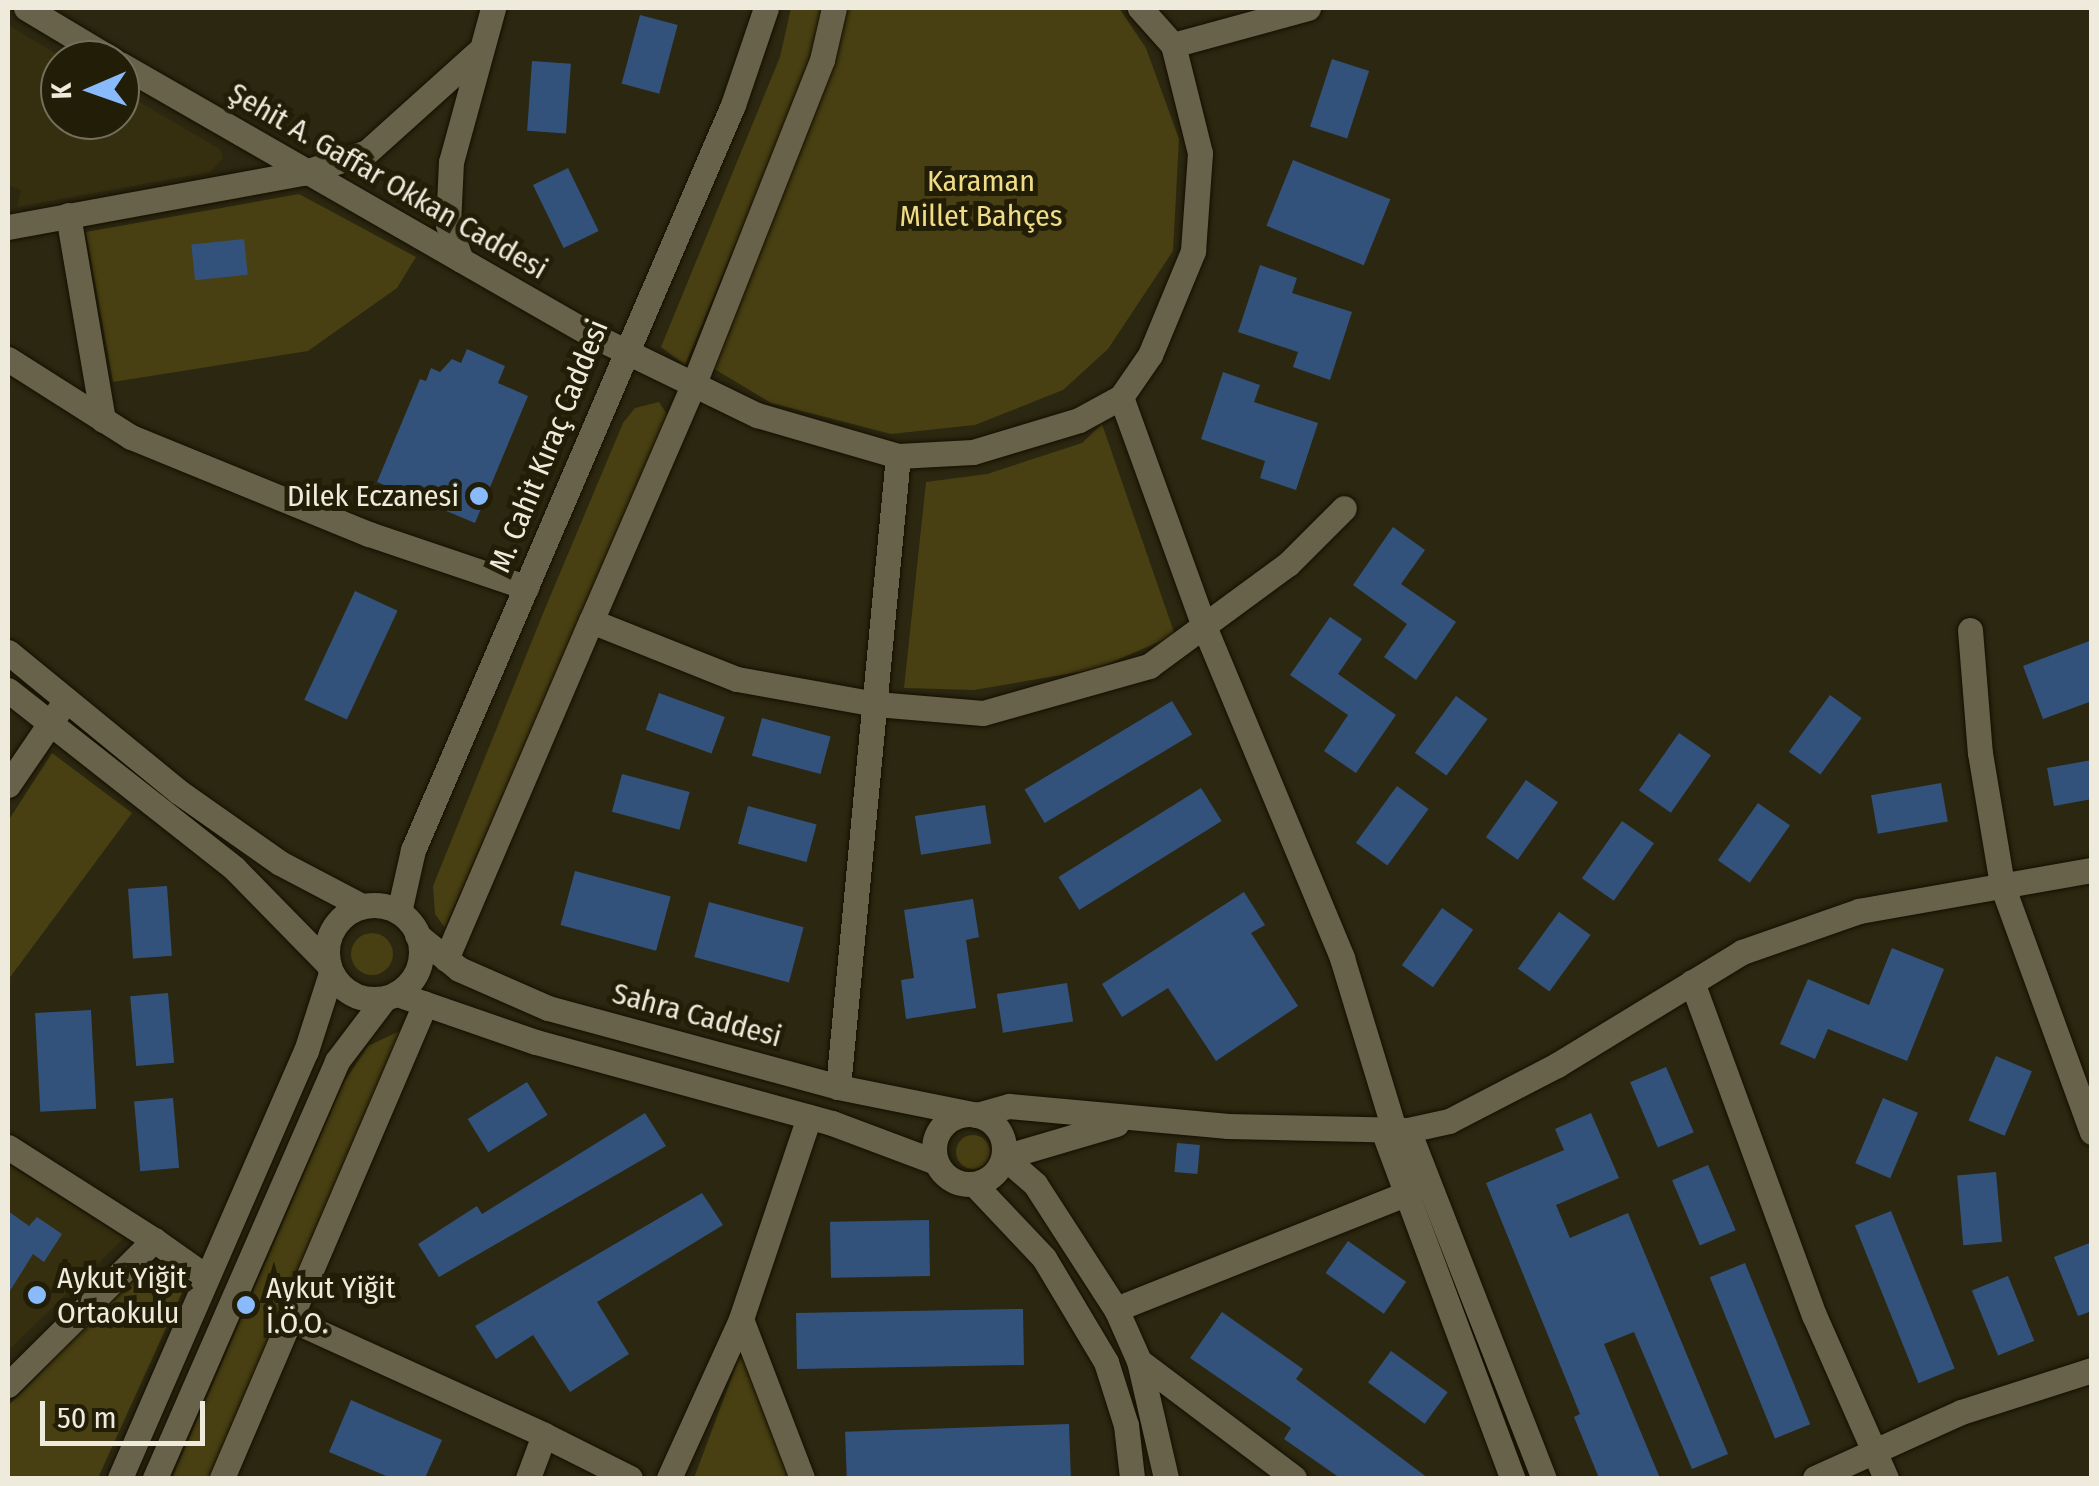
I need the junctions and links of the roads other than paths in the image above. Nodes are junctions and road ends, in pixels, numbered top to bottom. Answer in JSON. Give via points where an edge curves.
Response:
{"nodes":[{"id":1,"x":26,"y":8,"type":"edge"},
{"id":2,"x":493,"y":8,"type":"edge"},
{"id":3,"x":766,"y":8,"type":"edge"},
{"id":4,"x":834,"y":8,"type":"edge"},
{"id":5,"x":1140,"y":8,"type":"edge"},
{"id":6,"x":1308,"y":8,"type":"edge"},
{"id":7,"x":80,"y":40,"type":"edge"},
{"id":8,"x":1173,"y":44,"type":"junction"},
{"id":9,"x":476,"y":53,"type":"junction"},
{"id":10,"x":140,"y":76,"type":"edge"},
{"id":11,"x":302,"y":173,"type":"junction"},
{"id":12,"x":68,"y":215,"type":"junction"},
{"id":13,"x":8,"y":227,"type":"edge"},
{"id":14,"x":461,"y":260,"type":"junction"},
{"id":15,"x":627,"y":349,"type":"junction"},
{"id":16,"x":8,"y":359,"type":"edge"},
{"id":17,"x":694,"y":383,"type":"junction"},
{"id":18,"x":1121,"y":397,"type":"junction"},
{"id":19,"x":103,"y":420,"type":"junction"},
{"id":20,"x":898,"y":456,"type":"junction"},
{"id":21,"x":1344,"y":508,"type":"dead end"},
{"id":22,"x":526,"y":586,"type":"junction"},
{"id":23,"x":591,"y":622,"type":"junction"},
{"id":24,"x":1204,"y":626,"type":"junction"},
{"id":25,"x":1970,"y":630,"type":"dead end"},
{"id":26,"x":8,"y":652,"type":"edge"},
{"id":27,"x":8,"y":690,"type":"edge"},
{"id":28,"x":66,"y":700,"type":"junction"},
{"id":29,"x":876,"y":704,"type":"junction"},
{"id":30,"x":49,"y":723,"type":"junction"},
{"id":31,"x":8,"y":785,"type":"edge"},
{"id":32,"x":2092,"y":870,"type":"edge"},
{"id":33,"x":2002,"y":886,"type":"junction"},
{"id":34,"x":362,"y":906,"type":"junction"},
{"id":35,"x":399,"y":912,"type":"junction"},
{"id":36,"x":418,"y":935,"type":"junction"},
{"id":37,"x":446,"y":959,"type":"junction"},
{"id":38,"x":329,"y":968,"type":"junction"},
{"id":39,"x":1692,"y":982,"type":"junction"},
{"id":40,"x":390,"y":996,"type":"junction"},
{"id":41,"x":425,"y":1004,"type":"junction"},
{"id":42,"x":838,"y":1087,"type":"junction"},
{"id":43,"x":978,"y":1115,"type":"junction"},
{"id":44,"x":809,"y":1117,"type":"junction"},
{"id":45,"x":1131,"y":1120,"type":"junction"},
{"id":46,"x":1396,"y":1132,"type":"junction"},
{"id":47,"x":2092,"y":1132,"type":"edge"},
{"id":48,"x":8,"y":1146,"type":"edge"},
{"id":49,"x":1004,"y":1157,"type":"junction"},
{"id":50,"x":936,"y":1162,"type":"junction"},
{"id":51,"x":975,"y":1185,"type":"junction"},
{"id":52,"x":1410,"y":1192,"type":"junction"},
{"id":53,"x":154,"y":1240,"type":"junction"},
{"id":54,"x":205,"y":1276,"type":"junction"},
{"id":55,"x":1116,"y":1308,"type":"junction"},
{"id":56,"x":290,"y":1319,"type":"junction"},
{"id":57,"x":741,"y":1319,"type":"junction"},
{"id":58,"x":1139,"y":1361,"type":"junction"},
{"id":59,"x":2092,"y":1370,"type":"edge"},
{"id":60,"x":8,"y":1385,"type":"edge"},
{"id":61,"x":544,"y":1435,"type":"junction"},
{"id":62,"x":1874,"y":1452,"type":"junction"},
{"id":63,"x":120,"y":1478,"type":"edge"},
{"id":64,"x":155,"y":1478,"type":"edge"},
{"id":65,"x":222,"y":1478,"type":"edge"},
{"id":66,"x":528,"y":1478,"type":"edge"},
{"id":67,"x":630,"y":1478,"type":"edge"},
{"id":68,"x":669,"y":1478,"type":"edge"},
{"id":69,"x":802,"y":1478,"type":"edge"},
{"id":70,"x":1132,"y":1478,"type":"edge"},
{"id":71,"x":1166,"y":1478,"type":"edge"},
{"id":72,"x":1294,"y":1478,"type":"edge"},
{"id":73,"x":1512,"y":1478,"type":"edge"},
{"id":74,"x":1544,"y":1478,"type":"edge"},
{"id":75,"x":1815,"y":1478,"type":"edge"},
{"id":76,"x":1886,"y":1478,"type":"edge"}],
"edges":[{"from":1,"to":7,"type":"street"},
{"from":2,"to":9,"type":"street"},
{"from":3,"to":15,"type":"street","name":"M. Cahit Kıraç Caddesi","via":[[734,106]]},
{"from":4,"to":17,"type":"street","via":[[822,60]]},
{"from":5,"to":8,"type":"street"},
{"from":6,"to":8,"type":"street"},
{"from":8,"to":18,"type":"street","via":[[1200,153],[1193,251],[1150,354]]},
{"from":9,"to":11,"type":"street","via":[[367,152]]},
{"from":9,"to":14,"type":"street","via":[[448,195],[448,225]]},
{"from":10,"to":11,"type":"street","name":"Şehit A. Gaffar Okkan Caddesi"},
{"from":11,"to":12,"type":"street"},
{"from":11,"to":14,"type":"street","name":"Şehit A. Gaffar Okkan Caddesi"},
{"from":12,"to":13,"type":"street"},
{"from":12,"to":19,"type":"street"},
{"from":14,"to":15,"type":"street","name":"Şehit A. Gaffar Okkan Caddesi"},
{"from":15,"to":17,"type":"street","name":"Şehit A. Gaffar Okkan Caddesi"},
{"from":15,"to":22,"type":"street","name":"M. Cahit Kıraç Caddesi"},
{"from":16,"to":19,"type":"street"},
{"from":17,"to":20,"type":"street","name":"Şehit A. Gaffar Okkan Caddesi","via":[[757,415]]},
{"from":17,"to":23,"type":"street"},
{"from":18,"to":20,"type":"street","name":"Şehit A. Gaffar Okkan Caddesi","via":[[1079,420],[973,452]]},
{"from":18,"to":24,"type":"street"},
{"from":19,"to":22,"type":"street","via":[[369,534]]},
{"from":20,"to":29,"type":"street"},
{"from":21,"to":24,"type":"street","via":[[1288,564]]},
{"from":22,"to":35,"type":"street","name":"M. Cahit Kıraç Caddesi","via":[[413,850]]},
{"from":23,"to":29,"type":"street","via":[[737,679]]},
{"from":23,"to":37,"type":"street"},
{"from":24,"to":29,"type":"street","via":[[1150,666],[982,714]]},
{"from":24,"to":46,"type":"street","via":[[1342,958]]},
{"from":25,"to":33,"type":"street","via":[[1980,753]]},
{"from":26,"to":28,"type":"street"},
{"from":27,"to":30,"type":"street"},
{"from":28,"to":30,"type":"street"},
{"from":28,"to":34,"type":"street","via":[[280,863]]},
{"from":29,"to":42,"type":"street"},
{"from":30,"to":31,"type":"street"},
{"from":30,"to":38,"type":"street","via":[[234,868]]},
{"from":32,"to":33,"type":"street"},
{"from":33,"to":39,"type":"street","via":[[1859,912],[1742,952]]},
{"from":33,"to":47,"type":"street"},
{"from":34,"to":35,"type":"street"},
{"from":34,"to":38,"type":"street","via":[[330,935]]},
{"from":35,"to":36,"type":"street"},
{"from":36,"to":37,"type":"street","name":"Sahra Caddesi"},
{"from":36,"to":40,"type":"street","via":[[420,962]]},
{"from":37,"to":42,"type":"street","name":"Sahra Caddesi","via":[[548,1008]]},
{"from":38,"to":40,"type":"street","via":[[355,996]]},
{"from":38,"to":54,"type":"street","via":[[306,1051]]},
{"from":39,"to":46,"type":"street","via":[[1449,1122]]},
{"from":39,"to":62,"type":"street","via":[[1814,1315]]},
{"from":40,"to":41,"type":"street"},
{"from":40,"to":64,"type":"street","via":[[337,1061]]},
{"from":41,"to":44,"type":"street","via":[[536,1042]]},
{"from":41,"to":56,"type":"street"},
{"from":42,"to":43,"type":"street","name":"Sahra Caddesi"},
{"from":43,"to":45,"type":"street","via":[[1010,1106]]},
{"from":43,"to":49,"type":"street","via":[[1002,1135]]},
{"from":43,"to":50,"type":"street","via":[[956,1116],[939,1130]]},
{"from":44,"to":50,"type":"street"},
{"from":44,"to":57,"type":"street"},
{"from":45,"to":46,"type":"street"},
{"from":45,"to":49,"type":"street"},
{"from":46,"to":52,"type":"street"},
{"from":46,"to":74,"type":"street"},
{"from":48,"to":53,"type":"street"},
{"from":49,"to":51,"type":"street","via":[[994,1175]]},
{"from":49,"to":55,"type":"street","via":[[1036,1184]]},
{"from":50,"to":51,"type":"street","via":[[951,1180]]},
{"from":51,"to":70,"type":"street","via":[[1044,1258],[1106,1362],[1126,1424]]},
{"from":52,"to":55,"type":"street"},
{"from":52,"to":73,"type":"street"},
{"from":53,"to":54,"type":"street"},
{"from":53,"to":60,"type":"street"},
{"from":54,"to":63,"type":"street"},
{"from":55,"to":58,"type":"street"},
{"from":56,"to":61,"type":"street"},
{"from":56,"to":65,"type":"street"},
{"from":57,"to":68,"type":"street"},
{"from":57,"to":69,"type":"street"},
{"from":58,"to":71,"type":"street"},
{"from":58,"to":72,"type":"street"},
{"from":59,"to":62,"type":"street","via":[[1961,1412]]},
{"from":61,"to":66,"type":"street"},
{"from":61,"to":67,"type":"street"},
{"from":62,"to":75,"type":"street"},
{"from":62,"to":76,"type":"street"}]}
